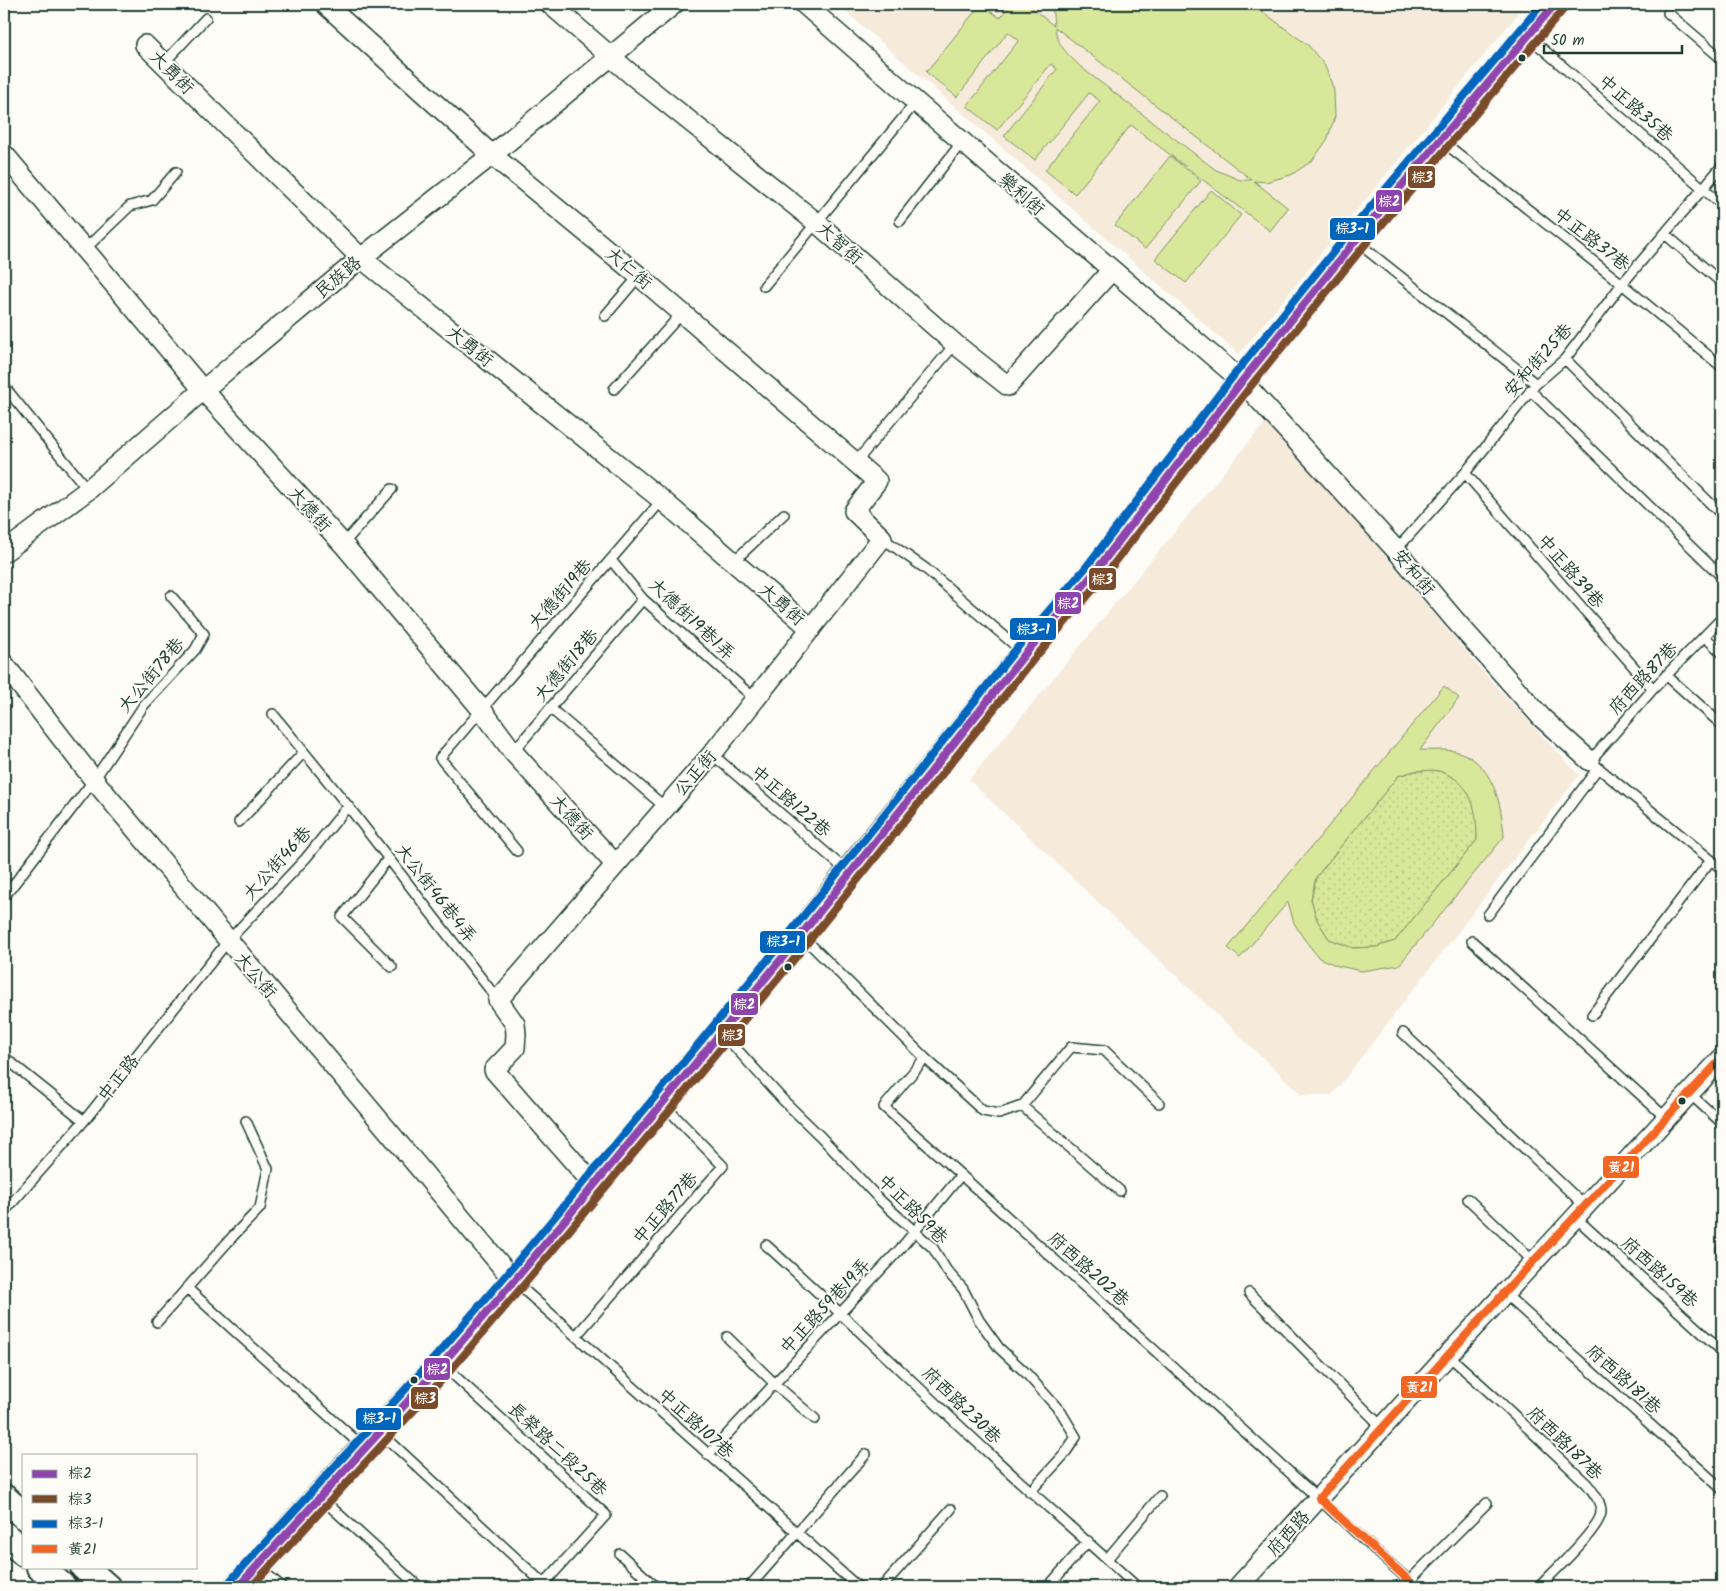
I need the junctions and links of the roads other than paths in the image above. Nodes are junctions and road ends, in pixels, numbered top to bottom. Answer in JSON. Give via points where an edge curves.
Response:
{"nodes":[{"id":1,"x":550,"y":4,"type":"edge"},
{"id":2,"x":674,"y":4,"type":"edge"},
{"id":3,"x":804,"y":4,"type":"edge"},
{"id":4,"x":1555,"y":4,"type":"edge"},
{"id":5,"x":330,"y":5,"type":"edge"},
{"id":6,"x":1668,"y":14,"type":"dead end"},
{"id":7,"x":206,"y":18,"type":"dead end"},
{"id":8,"x":1529,"y":37,"type":"junction"},
{"id":9,"x":145,"y":45,"type":"dead end"},
{"id":10,"x":612,"y":57,"type":"junction"},
{"id":11,"x":1722,"y":59,"type":"edge"},
{"id":12,"x":164,"y":63,"type":"junction"},
{"id":13,"x":916,"y":102,"type":"junction"},
{"id":14,"x":1440,"y":139,"type":"junction"},
{"id":15,"x":962,"y":142,"type":"junction"},
{"id":16,"x":4,"y":154,"type":"edge"},
{"id":17,"x":492,"y":155,"type":"junction"},
{"id":18,"x":1722,"y":166,"type":"edge"},
{"id":19,"x":176,"y":172,"type":"dead end"},
{"id":20,"x":1703,"y":188,"type":"junction"},
{"id":21,"x":1722,"y":204,"type":"edge"},
{"id":22,"x":900,"y":221,"type":"dead end"},
{"id":23,"x":817,"y":223,"type":"junction"},
{"id":24,"x":1664,"y":234,"type":"junction"},
{"id":25,"x":1355,"y":241,"type":"junction"},
{"id":26,"x":84,"y":250,"type":"junction"},
{"id":27,"x":361,"y":258,"type":"junction"},
{"id":28,"x":1111,"y":271,"type":"junction"},
{"id":29,"x":639,"y":276,"type":"junction"},
{"id":30,"x":1722,"y":283,"type":"edge"},
{"id":31,"x":1622,"y":284,"type":"junction"},
{"id":32,"x":764,"y":286,"type":"dead end"},
{"id":33,"x":682,"y":312,"type":"junction"},
{"id":34,"x":605,"y":316,"type":"dead end"},
{"id":35,"x":955,"y":344,"type":"junction"},
{"id":36,"x":1565,"y":359,"type":"junction"},
{"id":37,"x":1722,"y":367,"type":"edge"},
{"id":38,"x":1242,"y":381,"type":"junction"},
{"id":39,"x":4,"y":386,"type":"edge"},
{"id":40,"x":1533,"y":387,"type":"junction"},
{"id":41,"x":614,"y":389,"type":"dead end"},
{"id":42,"x":203,"y":390,"type":"junction"},
{"id":43,"x":856,"y":462,"type":"junction"},
{"id":44,"x":1465,"y":473,"type":"junction"},
{"id":45,"x":392,"y":489,"type":"dead end"},
{"id":46,"x":88,"y":490,"type":"junction"},
{"id":47,"x":662,"y":500,"type":"junction"},
{"id":48,"x":784,"y":514,"type":"dead end"},
{"id":49,"x":1722,"y":515,"type":"edge"},
{"id":50,"x":882,"y":538,"type":"junction"},
{"id":51,"x":343,"y":544,"type":"junction"},
{"id":52,"x":1396,"y":550,"type":"junction"},
{"id":53,"x":4,"y":552,"type":"edge"},
{"id":54,"x":610,"y":560,"type":"junction"},
{"id":55,"x":733,"y":562,"type":"junction"},
{"id":56,"x":1722,"y":577,"type":"edge"},
{"id":57,"x":171,"y":596,"type":"dead end"},
{"id":58,"x":643,"y":599,"type":"junction"},
{"id":59,"x":1722,"y":618,"type":"edge"},
{"id":60,"x":811,"y":629,"type":"junction"},
{"id":61,"x":1704,"y":636,"type":"junction"},
{"id":62,"x":1722,"y":653,"type":"edge"},
{"id":63,"x":1025,"y":654,"type":"junction"},
{"id":64,"x":4,"y":664,"type":"edge"},
{"id":65,"x":1666,"y":675,"type":"junction"},
{"id":66,"x":1653,"y":689,"type":"junction"},
{"id":67,"x":755,"y":699,"type":"junction"},
{"id":68,"x":550,"y":708,"type":"junction"},
{"id":69,"x":482,"y":710,"type":"junction"},
{"id":70,"x":273,"y":714,"type":"dead end"},
{"id":71,"x":1722,"y":725,"type":"edge"},
{"id":72,"x":304,"y":752,"type":"junction"},
{"id":73,"x":513,"y":752,"type":"junction"},
{"id":74,"x":712,"y":754,"type":"junction"},
{"id":75,"x":1594,"y":764,"type":"junction"},
{"id":76,"x":94,"y":780,"type":"junction"},
{"id":77,"x":348,"y":806,"type":"junction"},
{"id":78,"x":666,"y":808,"type":"junction"},
{"id":79,"x":239,"y":822,"type":"dead end"},
{"id":80,"x":517,"y":851,"type":"dead end"},
{"id":81,"x":388,"y":859,"type":"junction"},
{"id":82,"x":1711,"y":860,"type":"junction"},
{"id":83,"x":615,"y":864,"type":"junction"},
{"id":84,"x":1722,"y":869,"type":"edge"},
{"id":85,"x":849,"y":873,"type":"junction"},
{"id":86,"x":4,"y":897,"type":"edge"},
{"id":87,"x":1488,"y":914,"type":"dead end"},
{"id":88,"x":801,"y":935,"type":"junction"},
{"id":89,"x":228,"y":941,"type":"junction"},
{"id":90,"x":1472,"y":941,"type":"dead end"},
{"id":91,"x":392,"y":967,"type":"dead end"},
{"id":92,"x":498,"y":1000,"type":"junction"},
{"id":93,"x":1592,"y":1015,"type":"dead end"},
{"id":94,"x":721,"y":1032,"type":"junction"},
{"id":95,"x":1403,"y":1033,"type":"dead end"},
{"id":96,"x":4,"y":1057,"type":"edge"},
{"id":97,"x":925,"y":1058,"type":"junction"},
{"id":98,"x":1722,"y":1058,"type":"edge"},
{"id":99,"x":1690,"y":1094,"type":"junction"},
{"id":100,"x":1159,"y":1103,"type":"dead end"},
{"id":101,"x":662,"y":1104,"type":"junction"},
{"id":102,"x":1022,"y":1106,"type":"junction"},
{"id":103,"x":1666,"y":1118,"type":"junction"},
{"id":104,"x":84,"y":1121,"type":"junction"},
{"id":105,"x":246,"y":1121,"type":"dead end"},
{"id":106,"x":1722,"y":1123,"type":"edge"},
{"id":107,"x":961,"y":1174,"type":"junction"},
{"id":108,"x":594,"y":1186,"type":"junction"},
{"id":109,"x":1120,"y":1191,"type":"dead end"},
{"id":110,"x":1468,"y":1199,"type":"dead end"},
{"id":111,"x":4,"y":1212,"type":"edge"},
{"id":112,"x":1580,"y":1212,"type":"junction"},
{"id":113,"x":914,"y":1231,"type":"junction"},
{"id":114,"x":766,"y":1245,"type":"dead end"},
{"id":115,"x":1534,"y":1262,"type":"junction"},
{"id":116,"x":514,"y":1281,"type":"junction"},
{"id":117,"x":187,"y":1288,"type":"junction"},
{"id":118,"x":1249,"y":1293,"type":"dead end"},
{"id":119,"x":1504,"y":1293,"type":"junction"},
{"id":120,"x":842,"y":1313,"type":"junction"},
{"id":121,"x":157,"y":1322,"type":"dead end"},
{"id":122,"x":576,"y":1336,"type":"junction"},
{"id":123,"x":727,"y":1337,"type":"dead end"},
{"id":124,"x":1722,"y":1351,"type":"edge"},
{"id":125,"x":1448,"y":1356,"type":"junction"},
{"id":126,"x":442,"y":1364,"type":"junction"},
{"id":127,"x":775,"y":1384,"type":"junction"},
{"id":128,"x":815,"y":1419,"type":"dead end"},
{"id":129,"x":1383,"y":1428,"type":"junction"},
{"id":130,"x":372,"y":1440,"type":"junction"},
{"id":131,"x":866,"y":1454,"type":"dead end"},
{"id":132,"x":708,"y":1455,"type":"junction"},
{"id":133,"x":1722,"y":1489,"type":"edge"},
{"id":134,"x":1030,"y":1492,"type":"junction"},
{"id":135,"x":1160,"y":1496,"type":"dead end"},
{"id":136,"x":321,"y":1497,"type":"junction"},
{"id":137,"x":4,"y":1498,"type":"edge"},
{"id":138,"x":1320,"y":1498,"type":"junction"},
{"id":139,"x":1487,"y":1503,"type":"dead end"},
{"id":140,"x":951,"y":1509,"type":"dead end"},
{"id":141,"x":22,"y":1514,"type":"edge"},
{"id":142,"x":797,"y":1534,"type":"junction"},
{"id":143,"x":4,"y":1535,"type":"edge"},
{"id":144,"x":1088,"y":1542,"type":"junction"},
{"id":145,"x":22,"y":1551,"type":"edge"},
{"id":146,"x":620,"y":1554,"type":"dead end"},
{"id":147,"x":1107,"y":1560,"type":"junction"},
{"id":148,"x":258,"y":1566,"type":"junction"},
{"id":149,"x":85,"y":1568,"type":"edge"},
{"id":150,"x":1413,"y":1584,"type":"edge"},
{"id":151,"x":542,"y":1585,"type":"edge"},
{"id":152,"x":107,"y":1587,"type":"edge"},
{"id":153,"x":238,"y":1587,"type":"edge"},
{"id":154,"x":282,"y":1587,"type":"edge"},
{"id":155,"x":418,"y":1587,"type":"edge"},
{"id":156,"x":656,"y":1587,"type":"edge"},
{"id":157,"x":749,"y":1587,"type":"edge"},
{"id":158,"x":858,"y":1587,"type":"edge"},
{"id":159,"x":882,"y":1587,"type":"edge"},
{"id":160,"x":1048,"y":1587,"type":"edge"},
{"id":161,"x":1136,"y":1587,"type":"edge"},
{"id":162,"x":1238,"y":1587,"type":"edge"},
{"id":163,"x":1539,"y":1587,"type":"edge"}],
"edges":[{"from":1,"to":10,"type":"street","name":"大智街"},
{"from":2,"to":10,"type":"street","name":"民族路"},
{"from":3,"to":13,"type":"street","name":"樂利街"},
{"from":4,"to":8,"type":"street"},
{"from":5,"to":17,"type":"street","name":"大仁街"},
{"from":6,"to":11,"type":"lane"},
{"from":7,"to":12,"type":"lane"},
{"from":8,"to":14,"type":"street"},
{"from":8,"to":20,"type":"lane","name":"中正路35巷"},
{"from":9,"to":12,"type":"street","name":"大勇街"},
{"from":10,"to":17,"type":"street","name":"民族路"},
{"from":10,"to":23,"type":"street","name":"大智街"},
{"from":12,"to":27,"type":"street","name":"大勇街"},
{"from":13,"to":15,"type":"street","name":"樂利街"},
{"from":13,"to":23,"type":"lane"},
{"from":14,"to":25,"type":"street"},
{"from":14,"to":31,"type":"lane","name":"中正路37巷"},
{"from":15,"to":22,"type":"lane"},
{"from":15,"to":28,"type":"street","name":"樂利街"},
{"from":16,"to":26,"type":"street","name":"大德街"},
{"from":17,"to":27,"type":"street","name":"民族路"},
{"from":17,"to":29,"type":"street","name":"大仁街"},
{"from":18,"to":20,"type":"lane","name":"安和街25巷"},
{"from":19,"to":26,"type":"lane","via":[[152,200],[130,206]]},
{"from":20,"to":21,"type":"lane","name":"中正路35巷"},
{"from":20,"to":24,"type":"lane","name":"安和街25巷"},
{"from":23,"to":32,"type":"lane"},
{"from":23,"to":35,"type":"street","name":"大智街"},
{"from":24,"to":30,"type":"lane"},
{"from":24,"to":31,"type":"lane","name":"安和街25巷"},
{"from":25,"to":38,"type":"street"},
{"from":25,"to":40,"type":"lane"},
{"from":26,"to":42,"type":"street","name":"大德街"},
{"from":27,"to":42,"type":"street","name":"民族路"},
{"from":27,"to":47,"type":"street","name":"大勇街"},
{"from":28,"to":35,"type":"street","name":"大智街","via":[[1008,386]]},
{"from":28,"to":38,"type":"street","name":"樂利街"},
{"from":29,"to":33,"type":"street","name":"大仁街"},
{"from":29,"to":34,"type":"lane"},
{"from":31,"to":36,"type":"lane","name":"安和街25巷"},
{"from":31,"to":37,"type":"lane","name":"中正路37巷"},
{"from":33,"to":41,"type":"lane"},
{"from":33,"to":43,"type":"street","name":"大仁街"},
{"from":35,"to":43,"type":"lane"},
{"from":36,"to":40,"type":"lane","name":"安和街25巷"},
{"from":36,"to":49,"type":"lane"},
{"from":38,"to":52,"type":"street","name":"安和街"},
{"from":38,"to":63,"type":"street","via":[[1095,572]]},
{"from":39,"to":46,"type":"lane"},
{"from":40,"to":44,"type":"lane","name":"安和街25巷"},
{"from":40,"to":56,"type":"lane"},
{"from":42,"to":46,"type":"street","name":"民族路"},
{"from":42,"to":51,"type":"street","name":"大德街"},
{"from":43,"to":50,"type":"street","name":"大仁街","via":[[877,481],[854,511]]},
{"from":44,"to":52,"type":"lane","name":"安和街25巷"},
{"from":44,"to":66,"type":"lane","name":"中正路39巷"},
{"from":45,"to":51,"type":"lane"},
{"from":46,"to":53,"type":"street","name":"民族路"},
{"from":47,"to":54,"type":"lane","name":"大德街19巷"},
{"from":47,"to":55,"type":"street","name":"大勇街"},
{"from":48,"to":55,"type":"lane"},
{"from":50,"to":60,"type":"street","name":"公正街"},
{"from":50,"to":63,"type":"lane","via":[[926,569]]},
{"from":51,"to":69,"type":"street","name":"大德街"},
{"from":52,"to":75,"type":"street","name":"安和街","via":[[1542,718]]},
{"from":54,"to":58,"type":"lane","name":"大德街19巷1弄"},
{"from":54,"to":69,"type":"lane","name":"大德街19巷"},
{"from":55,"to":60,"type":"street","name":"大勇街"},
{"from":57,"to":76,"type":"lane","name":"大公街78巷","via":[[204,634],[195,650],[144,705]]},
{"from":58,"to":67,"type":"lane","name":"大德街19巷1弄"},
{"from":58,"to":68,"type":"lane","name":"大德街18巷"},
{"from":59,"to":61,"type":"lane","name":"府西路87巷"},
{"from":60,"to":67,"type":"street","name":"公正街"},
{"from":61,"to":62,"type":"lane"},
{"from":61,"to":65,"type":"lane","name":"府西路87巷"},
{"from":63,"to":85,"type":"street"},
{"from":64,"to":76,"type":"street","name":"大公街"},
{"from":65,"to":66,"type":"lane","name":"府西路87巷"},
{"from":65,"to":71,"type":"lane"},
{"from":66,"to":75,"type":"lane","name":"府西路87巷"},
{"from":67,"to":74,"type":"street","name":"公正街"},
{"from":68,"to":73,"type":"lane","name":"大德街18巷"},
{"from":68,"to":78,"type":"lane"},
{"from":69,"to":73,"type":"street","name":"大德街"},
{"from":69,"to":80,"type":"lane","name":"大德街19巷","via":[[440,758]]},
{"from":70,"to":72,"type":"lane","name":"大公街46巷4弄"},
{"from":72,"to":77,"type":"lane","name":"大公街46巷4弄"},
{"from":72,"to":79,"type":"lane"},
{"from":73,"to":83,"type":"street","name":"大德街"},
{"from":74,"to":78,"type":"street","name":"公正街"},
{"from":74,"to":85,"type":"lane","name":"中正路122巷"},
{"from":75,"to":82,"type":"lane"},
{"from":75,"to":87,"type":"lane","name":"府西路87巷"},
{"from":76,"to":86,"type":"lane"},
{"from":76,"to":89,"type":"street","name":"大公街"},
{"from":77,"to":81,"type":"lane","name":"大公街46巷4弄"},
{"from":77,"to":89,"type":"lane","name":"大公街46巷","via":[[306,858]]},
{"from":78,"to":83,"type":"street","name":"公正街"},
{"from":81,"to":91,"type":"lane","via":[[342,917]]},
{"from":81,"to":92,"type":"lane","name":"大公街46巷4弄"},
{"from":82,"to":84,"type":"lane"},
{"from":82,"to":93,"type":"lane"},
{"from":83,"to":92,"type":"street","name":"公正街"},
{"from":85,"to":88,"type":"street"},
{"from":88,"to":94,"type":"street"},
{"from":88,"to":97,"type":"lane"},
{"from":89,"to":104,"type":"lane","name":"中正路"},
{"from":89,"to":116,"type":"street","name":"大公街"},
{"from":90,"to":103,"type":"lane"},
{"from":92,"to":108,"type":"street","via":[[515,1024],[516,1034],[515,1048],[494,1070]]},
{"from":94,"to":101,"type":"street"},
{"from":94,"to":113,"type":"lane","name":"中正路59巷","via":[[880,1201]]},
{"from":95,"to":112,"type":"lane","name":"府西路159巷"},
{"from":96,"to":104,"type":"lane"},
{"from":97,"to":102,"type":"lane","via":[[983,1110],[1000,1114]]},
{"from":97,"to":107,"type":"lane","name":"府西路202巷","via":[[884,1107]]},
{"from":98,"to":99,"type":"street","name":"府西路"},
{"from":99,"to":103,"type":"street","name":"府西路"},
{"from":99,"to":106,"type":"lane"},
{"from":100,"to":102,"type":"lane","via":[[1104,1050],[1071,1047]]},
{"from":101,"to":108,"type":"street"},
{"from":101,"to":122,"type":"lane","name":"中正路77巷","via":[[723,1166]]},
{"from":102,"to":109,"type":"lane"},
{"from":103,"to":112,"type":"street","name":"府西路"},
{"from":104,"to":111,"type":"lane","name":"中正路"},
{"from":105,"to":117,"type":"lane","via":[[268,1169],[260,1208]]},
{"from":107,"to":113,"type":"lane","name":"中正路59巷19弄"},
{"from":107,"to":138,"type":"lane","name":"府西路202巷"},
{"from":108,"to":116,"type":"street"},
{"from":110,"to":115,"type":"lane"},
{"from":112,"to":115,"type":"street","name":"府西路"},
{"from":112,"to":124,"type":"lane","name":"府西路159巷"},
{"from":113,"to":120,"type":"lane","name":"中正路59巷19弄"},
{"from":113,"to":134,"type":"lane","name":"中正路59巷","via":[[932,1248],[963,1289],[978,1320],[998,1348],[1061,1412],[1076,1437],[1064,1456]]},
{"from":114,"to":120,"type":"lane","name":"府西路230巷"},
{"from":115,"to":119,"type":"street","name":"府西路"},
{"from":116,"to":122,"type":"lane","name":"中正路107巷"},
{"from":116,"to":126,"type":"street"},
{"from":117,"to":121,"type":"lane"},
{"from":117,"to":130,"type":"lane","name":"長榮路二段25巷"},
{"from":118,"to":129,"type":"lane"},
{"from":119,"to":125,"type":"street","name":"府西路"},
{"from":119,"to":133,"type":"lane","name":"府西路181巷"},
{"from":120,"to":127,"type":"lane","name":"中正路59巷19弄"},
{"from":120,"to":134,"type":"lane","name":"府西路230巷"},
{"from":122,"to":132,"type":"lane","name":"中正路107巷"},
{"from":123,"to":127,"type":"lane"},
{"from":125,"to":129,"type":"street","name":"府西路"},
{"from":125,"to":163,"type":"lane","name":"府西路187巷","via":[[1587,1484],[1597,1497],[1600,1519]]},
{"from":126,"to":130,"type":"street"},
{"from":126,"to":151,"type":"lane","name":"長榮路二段25巷","via":[[606,1515]]},
{"from":127,"to":128,"type":"lane"},
{"from":127,"to":132,"type":"lane","name":"中正路59巷19弄"},
{"from":129,"to":138,"type":"street","name":"府西路"},
{"from":130,"to":136,"type":"street"},
{"from":130,"to":151,"type":"lane","name":"長榮路二段25巷"},
{"from":131,"to":142,"type":"lane"},
{"from":132,"to":142,"type":"lane","name":"中正路107巷"},
{"from":134,"to":144,"type":"lane","name":"府西路230巷"},
{"from":135,"to":147,"type":"lane"},
{"from":136,"to":148,"type":"street"},
{"from":136,"to":155,"type":"lane"},
{"from":137,"to":141,"type":"street"},
{"from":138,"to":150,"type":"lane","name":"府西路202巷"},
{"from":138,"to":162,"type":"street","name":"府西路"},
{"from":139,"to":150,"type":"lane"},
{"from":140,"to":159,"type":"lane"},
{"from":142,"to":157,"type":"lane"},
{"from":142,"to":158,"type":"lane","name":"中正路107巷"},
{"from":143,"to":145,"type":"street"},
{"from":144,"to":147,"type":"lane","name":"府西路230巷"},
{"from":144,"to":160,"type":"lane"},
{"from":146,"to":156,"type":"lane"},
{"from":147,"to":161,"type":"lane","name":"府西路230巷"},
{"from":148,"to":153,"type":"street"},
{"from":148,"to":154,"type":"lane"},
{"from":149,"to":152,"type":"street"}]}
